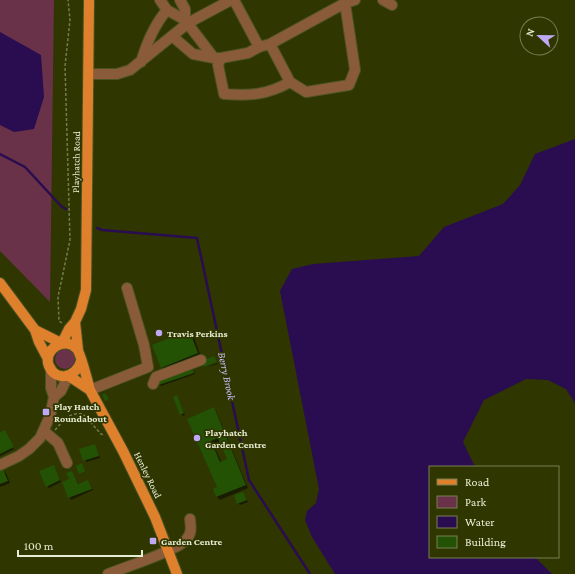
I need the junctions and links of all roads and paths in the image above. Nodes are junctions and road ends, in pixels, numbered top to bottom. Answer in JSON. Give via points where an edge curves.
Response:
{"nodes":[{"id":1,"x":68,"y":0,"type":"edge"},
{"id":2,"x":89,"y":0,"type":"edge"},
{"id":3,"x":160,"y":0,"type":"edge"},
{"id":4,"x":180,"y":0,"type":"edge"},
{"id":5,"x":232,"y":0,"type":"edge"},
{"id":6,"x":355,"y":0,"type":"edge"},
{"id":7,"x":345,"y":3,"type":"junction"},
{"id":8,"x":168,"y":10,"type":"junction"},
{"id":9,"x":187,"y":22,"type":"junction"},
{"id":10,"x":172,"y":36,"type":"junction"},
{"id":11,"x":270,"y":44,"type":"junction"},
{"id":12,"x":259,"y":47,"type":"junction"},
{"id":13,"x":218,"y":58,"type":"junction"},
{"id":14,"x":141,"y":62,"type":"junction"},
{"id":15,"x":89,"y":74,"type":"junction"},
{"id":16,"x":290,"y":82,"type":"junction"},
{"id":17,"x":0,"y":282,"type":"edge"},
{"id":18,"x":127,"y":288,"type":"dead end"},
{"id":19,"x":72,"y":326,"type":"junction"},
{"id":20,"x":35,"y":330,"type":"junction"},
{"id":21,"x":61,"y":343,"type":"junction"},
{"id":22,"x":78,"y":350,"type":"junction"},
{"id":23,"x":48,"y":359,"type":"junction"},
{"id":24,"x":201,"y":360,"type":"dead end"},
{"id":25,"x":81,"y":361,"type":"junction"},
{"id":26,"x":51,"y":369,"type":"junction"},
{"id":27,"x":69,"y":376,"type":"junction"},
{"id":28,"x":153,"y":384,"type":"dead end"},
{"id":29,"x":90,"y":390,"type":"junction"},
{"id":30,"x":54,"y":397,"type":"junction"},
{"id":31,"x":47,"y":433,"type":"junction"},
{"id":32,"x":116,"y":440,"type":"junction"},
{"id":33,"x":67,"y":463,"type":"dead end"},
{"id":34,"x":0,"y":465,"type":"edge"},
{"id":35,"x":190,"y":519,"type":"dead end"},
{"id":36,"x":168,"y":551,"type":"junction"},
{"id":37,"x":108,"y":574,"type":"edge"},
{"id":38,"x":177,"y":574,"type":"edge"}],
"edges":[{"from":1,"to":19,"type":"path","via":[[70,20],[65,66],[70,240],[58,297],[59,321]]},
{"from":2,"to":15,"type":"main road","name":"Playhatch Road"},
{"from":3,"to":8,"type":"street"},
{"from":4,"to":9,"type":"street","via":[[185,9]]},
{"from":5,"to":9,"type":"street"},
{"from":5,"to":12,"type":"street"},
{"from":6,"to":7,"type":"street"},
{"from":7,"to":11,"type":"street"},
{"from":7,"to":16,"type":"street","via":[[355,70],[349,85],[306,92]]},
{"from":8,"to":9,"type":"street"},
{"from":8,"to":14,"type":"street","via":[[157,21]]},
{"from":9,"to":10,"type":"street"},
{"from":9,"to":13,"type":"street"},
{"from":10,"to":13,"type":"street","via":[[194,54]]},
{"from":10,"to":14,"type":"street"},
{"from":11,"to":12,"type":"street"},
{"from":11,"to":16,"type":"street"},
{"from":12,"to":13,"type":"street","via":[[248,54]]},
{"from":13,"to":16,"type":"street","via":[[224,94],[247,96],[277,90]]},
{"from":14,"to":15,"type":"street","via":[[130,70],[117,74]]},
{"from":15,"to":19,"type":"main road","name":"Playhatch Road","via":[[86,290],[81,309]]},
{"from":17,"to":20,"type":"main road"},
{"from":18,"to":29,"type":"street","via":[[148,367]]},
{"from":19,"to":21,"type":"main road","name":"Playhatch Road"},
{"from":19,"to":22,"type":"main road","name":"Playhatch Road"},
{"from":20,"to":21,"type":"main road"},
{"from":20,"to":23,"type":"main road"},
{"from":21,"to":22,"type":"main road","via":[[70,344]]},
{"from":21,"to":23,"type":"main road","via":[[50,351]]},
{"from":22,"to":25,"type":"main road"},
{"from":23,"to":26,"type":"main road"},
{"from":24,"to":28,"type":"street","via":[[156,377]]},
{"from":25,"to":27,"type":"main road","via":[[77,370]]},
{"from":25,"to":29,"type":"main road","name":"Henley Road"},
{"from":26,"to":27,"type":"main road","via":[[60,376]]},
{"from":26,"to":30,"type":"street","via":[[51,388]]},
{"from":27,"to":29,"type":"main road","name":"Henley Road"},
{"from":27,"to":30,"type":"street","via":[[61,391]]},
{"from":29,"to":32,"type":"main road","name":"Henley Road"},
{"from":30,"to":31,"type":"street"},
{"from":31,"to":32,"type":"path","via":[[69,416],[84,414],[101,434]]},
{"from":31,"to":33,"type":"street","via":[[58,443]]},
{"from":31,"to":34,"type":"street","via":[[30,449]]},
{"from":32,"to":36,"type":"main road","name":"Henley Road","via":[[155,517]]},
{"from":35,"to":36,"type":"street","via":[[192,531],[186,541]]},
{"from":36,"to":37,"type":"street"},
{"from":36,"to":38,"type":"main road","name":"Henley Road"}]}
